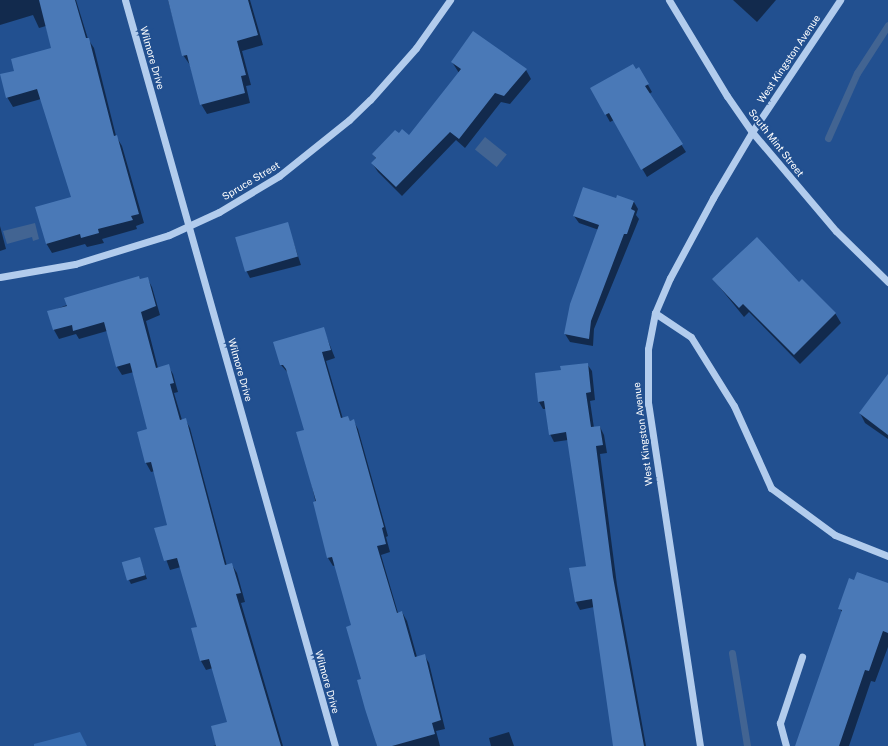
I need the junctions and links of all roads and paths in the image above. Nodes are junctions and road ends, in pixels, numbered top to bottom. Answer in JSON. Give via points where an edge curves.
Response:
{"nodes":[{"id":1,"x":125,"y":0,"type":"edge"},
{"id":2,"x":450,"y":0,"type":"edge"},
{"id":3,"x":670,"y":0,"type":"edge"},
{"id":4,"x":840,"y":0,"type":"edge"},
{"id":5,"x":752,"y":132,"type":"junction"},
{"id":6,"x":189,"y":226,"type":"junction"},
{"id":7,"x":0,"y":277,"type":"edge"},
{"id":8,"x":888,"y":282,"type":"edge"},
{"id":9,"x":655,"y":313,"type":"junction"},
{"id":10,"x":888,"y":556,"type":"edge"},
{"id":11,"x":802,"y":657,"type":"dead end"},
{"id":12,"x":335,"y":746,"type":"edge"},
{"id":13,"x":700,"y":746,"type":"edge"},
{"id":14,"x":786,"y":746,"type":"edge"}],
"edges":[{"from":1,"to":6,"type":"street","name":"Wilmore Drive"},
{"from":2,"to":6,"type":"street","name":"Spruce Street","via":[[416,48],[349,120],[279,176]]},
{"from":3,"to":5,"type":"street","name":"South Mint Street","via":[[727,96]]},
{"from":4,"to":5,"type":"street","name":"West Kingston Avenue"},
{"from":5,"to":8,"type":"street","name":"South Mint Street","via":[[831,225]]},
{"from":5,"to":9,"type":"street","name":"West Kingston Avenue","via":[[672,273]]},
{"from":6,"to":7,"type":"street","name":"Spruce Street","via":[[109,255]]},
{"from":6,"to":12,"type":"street","name":"Wilmore Drive"},
{"from":9,"to":10,"type":"street","via":[[691,337],[734,406],[771,488],[835,535]]},
{"from":9,"to":13,"type":"street","name":"West Kingston Avenue","via":[[648,349],[648,404]]},
{"from":11,"to":14,"type":"street","via":[[780,723]]}]}
